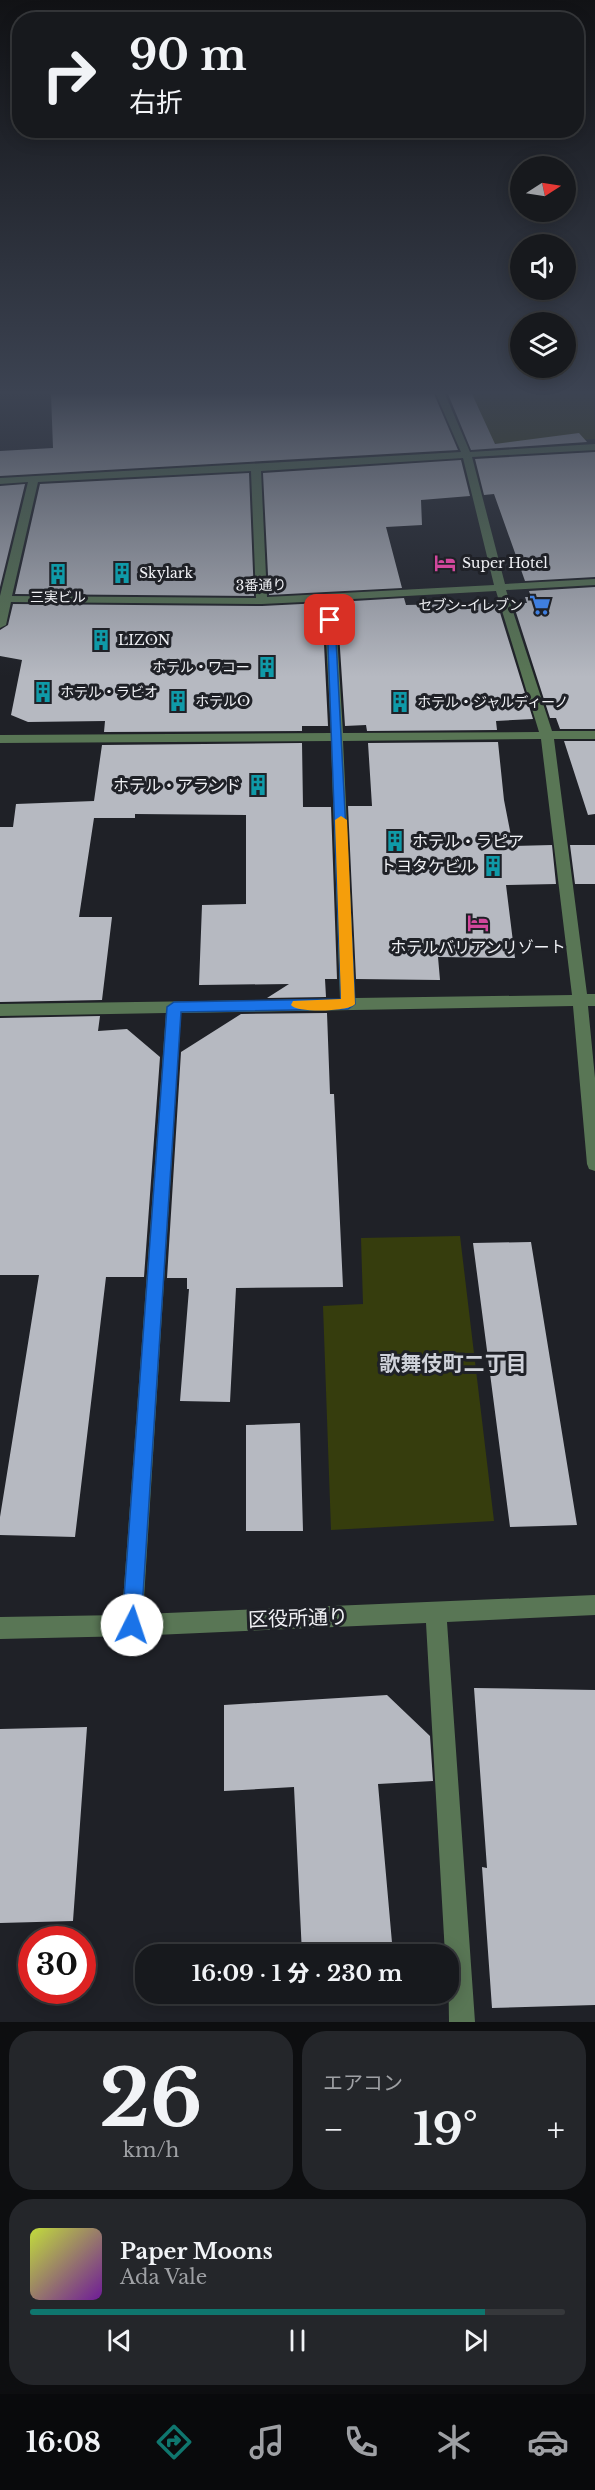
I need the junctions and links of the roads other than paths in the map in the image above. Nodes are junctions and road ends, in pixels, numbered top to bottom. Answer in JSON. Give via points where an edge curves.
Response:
{"nodes":[{"id":1,"x":32,"y":488,"type":"edge"},
{"id":2,"x":257,"y":488,"type":"edge"},
{"id":3,"x":475,"y":488,"type":"edge"},
{"id":4,"x":595,"y":582,"type":"edge"},
{"id":5,"x":500,"y":587,"type":"junction"},
{"id":6,"x":329,"y":597,"type":"junction"},
{"id":7,"x":3,"y":599,"type":"edge"},
{"id":8,"x":262,"y":601,"type":"junction"},
{"id":9,"x":0,"y":625,"type":"edge"},
{"id":10,"x":595,"y":735,"type":"edge"},
{"id":11,"x":337,"y":736,"type":"junction"},
{"id":12,"x":547,"y":736,"type":"junction"},
{"id":13,"x":0,"y":739,"type":"edge"},
{"id":14,"x":588,"y":1000,"type":"edge"},
{"id":15,"x":348,"y":1004,"type":"junction"},
{"id":16,"x":174,"y":1007,"type":"junction"},
{"id":17,"x":0,"y":1010,"type":"edge"},
{"id":18,"x":595,"y":1164,"type":"edge"},
{"id":19,"x":595,"y":1605,"type":"edge"},
{"id":20,"x":436,"y":1612,"type":"junction"},
{"id":21,"x":132,"y":1625,"type":"junction"},
{"id":22,"x":0,"y":1628,"type":"edge"},
{"id":23,"x":462,"y":2022,"type":"edge"}],
"edges":[{"from":1,"to":7,"type":"street"},
{"from":2,"to":8,"type":"street"},
{"from":3,"to":5,"type":"street"},
{"from":4,"to":5,"type":"street","name":"3番通り"},
{"from":5,"to":6,"type":"street","name":"3番通り"},
{"from":5,"to":12,"type":"street"},
{"from":6,"to":8,"type":"street","name":"3番通り"},
{"from":6,"to":11,"type":"street"},
{"from":7,"to":8,"type":"street","name":"3番通り"},
{"from":7,"to":9,"type":"street"},
{"from":10,"to":12,"type":"street"},
{"from":11,"to":12,"type":"street"},
{"from":11,"to":13,"type":"street"},
{"from":11,"to":15,"type":"street"},
{"from":12,"to":14,"type":"street"},
{"from":14,"to":15,"type":"street"},
{"from":14,"to":18,"type":"street"},
{"from":15,"to":16,"type":"street"},
{"from":16,"to":17,"type":"street"},
{"from":16,"to":21,"type":"street"},
{"from":19,"to":20,"type":"street","name":"区役所通り"},
{"from":20,"to":21,"type":"street","name":"区役所通り"},
{"from":20,"to":23,"type":"street"},
{"from":21,"to":22,"type":"street","name":"区役所通り"}]}
